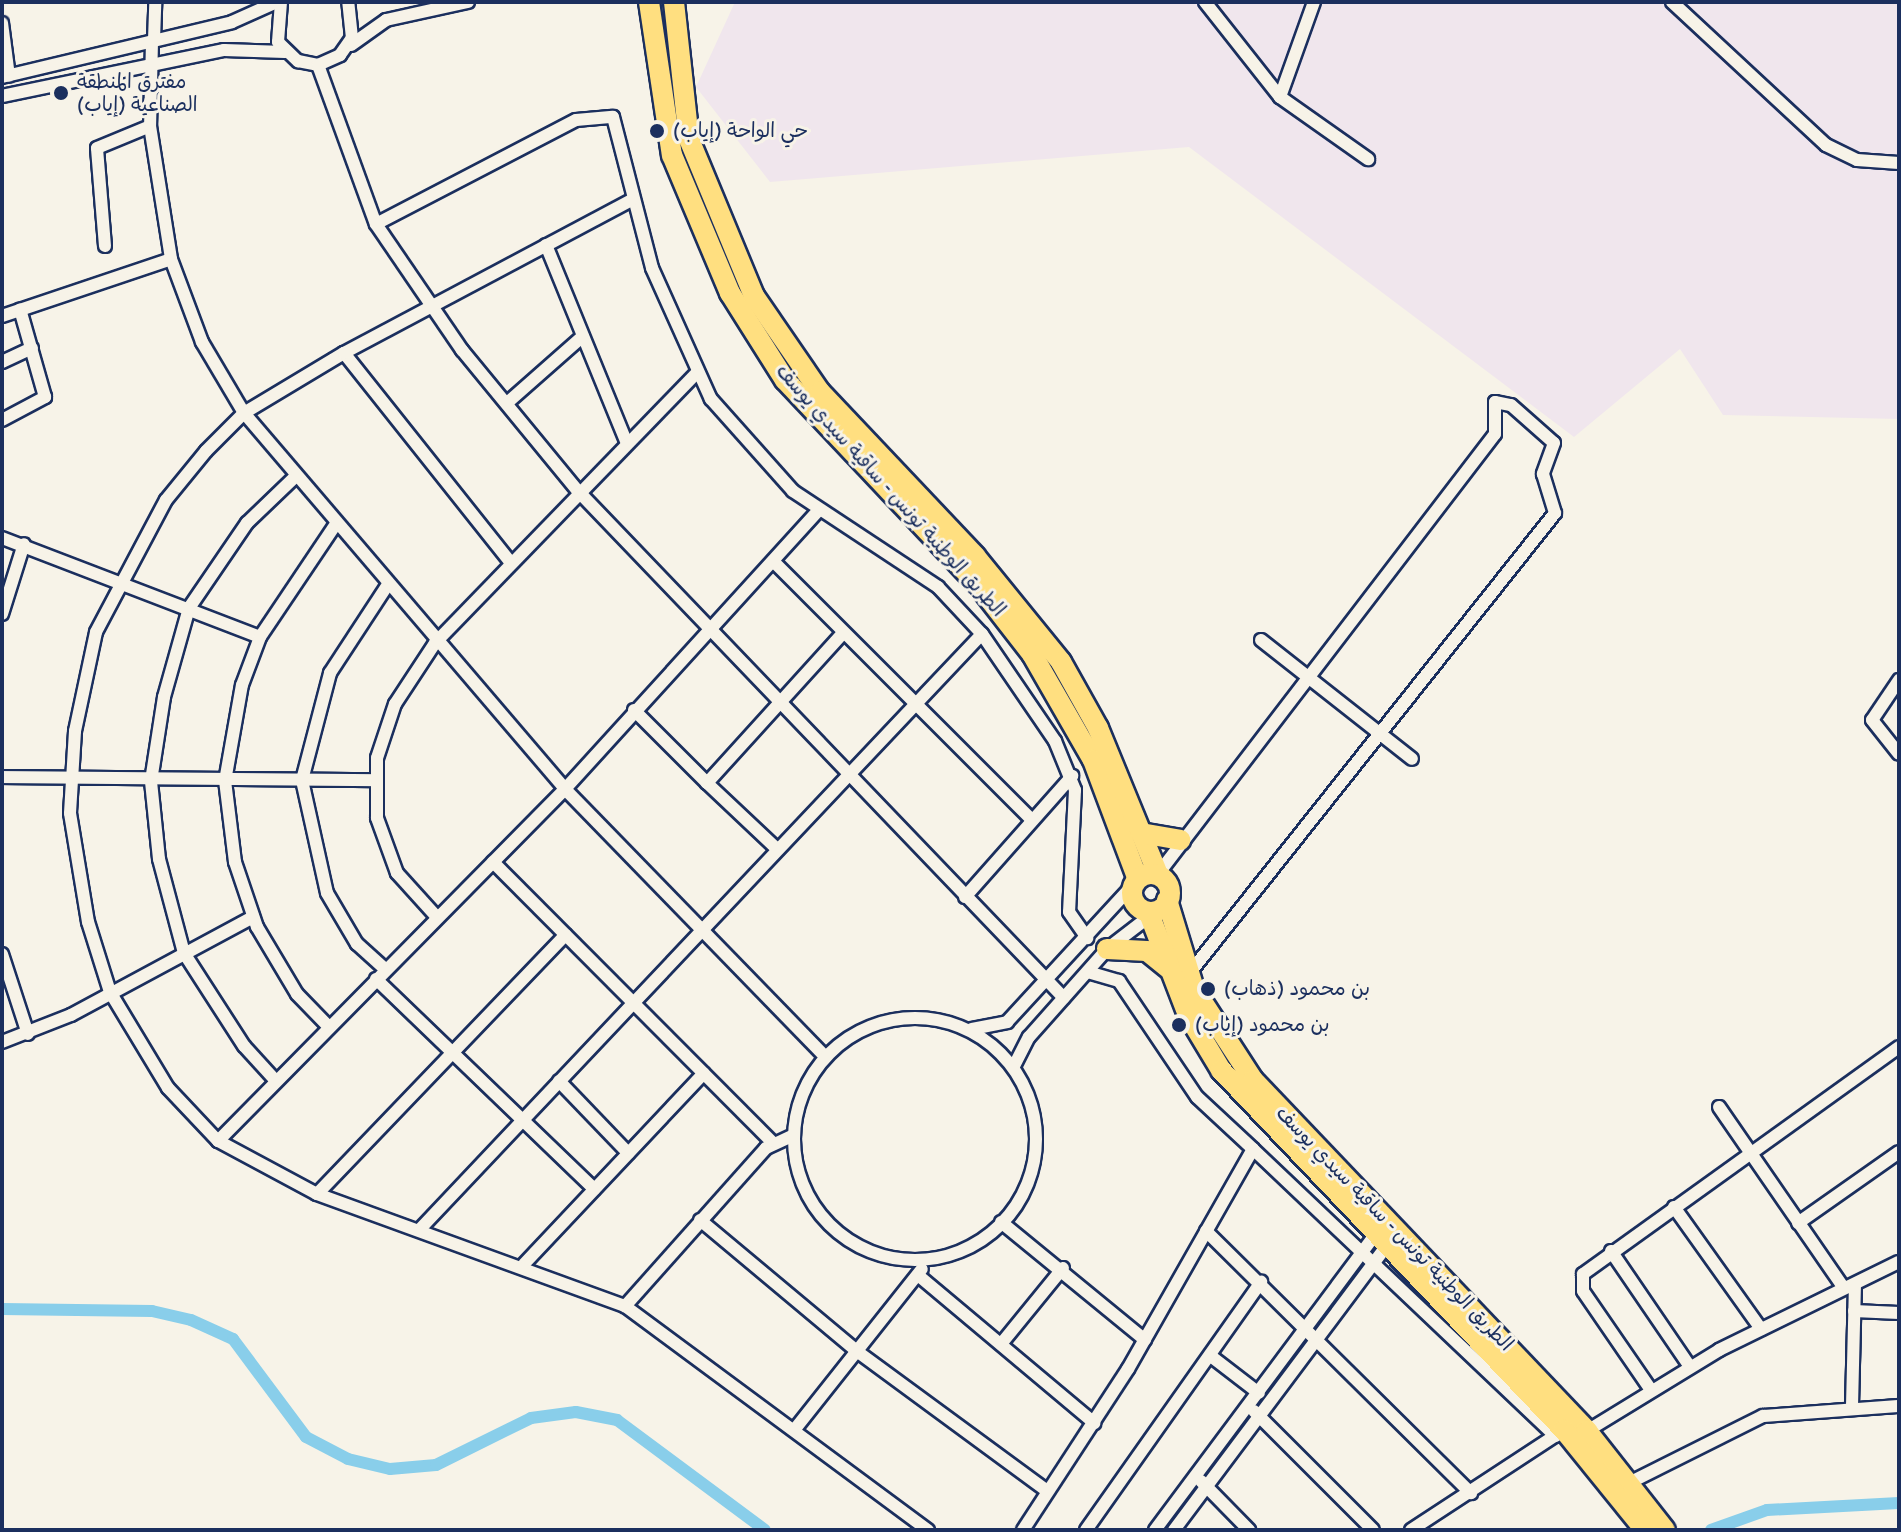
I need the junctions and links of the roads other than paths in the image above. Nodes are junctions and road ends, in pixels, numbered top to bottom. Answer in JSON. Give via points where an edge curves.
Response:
{"nodes":[{"id":1,"x":155,"y":2,"type":"edge"},
{"id":2,"x":279,"y":2,"type":"edge"},
{"id":3,"x":348,"y":2,"type":"edge"},
{"id":4,"x":468,"y":2,"type":"edge"},
{"id":5,"x":649,"y":2,"type":"edge"},
{"id":6,"x":674,"y":2,"type":"edge"},
{"id":7,"x":1205,"y":2,"type":"edge"},
{"id":8,"x":1314,"y":2,"type":"edge"},
{"id":9,"x":1672,"y":2,"type":"edge"},
{"id":10,"x":2,"y":23,"type":"edge"},
{"id":11,"x":153,"y":41,"type":"junction"},
{"id":12,"x":348,"y":47,"type":"junction"},
{"id":13,"x":285,"y":52,"type":"junction"},
{"id":14,"x":149,"y":63,"type":"junction"},
{"id":15,"x":318,"y":65,"type":"junction"},
{"id":16,"x":6,"y":76,"type":"edge"},
{"id":17,"x":2,"y":96,"type":"edge"},
{"id":18,"x":1280,"y":97,"type":"junction"},
{"id":19,"x":150,"y":126,"type":"junction"},
{"id":20,"x":1368,"y":159,"type":"dead end"},
{"id":21,"x":1899,"y":163,"type":"edge"},
{"id":22,"x":630,"y":201,"type":"junction"},
{"id":23,"x":376,"y":224,"type":"junction"},
{"id":24,"x":546,"y":245,"type":"junction"},
{"id":25,"x":105,"y":246,"type":"dead end"},
{"id":26,"x":171,"y":259,"type":"junction"},
{"id":27,"x":431,"y":305,"type":"junction"},
{"id":28,"x":20,"y":309,"type":"junction"},
{"id":29,"x":2,"y":316,"type":"edge"},
{"id":30,"x":583,"y":336,"type":"junction"},
{"id":31,"x":32,"y":348,"type":"junction"},
{"id":32,"x":344,"y":353,"type":"junction"},
{"id":33,"x":2,"y":362,"type":"edge"},
{"id":34,"x":697,"y":373,"type":"junction"},
{"id":35,"x":507,"y":403,"type":"junction"},
{"id":36,"x":244,"y":413,"type":"junction"},
{"id":37,"x":2,"y":420,"type":"edge"},
{"id":38,"x":626,"y":441,"type":"junction"},
{"id":39,"x":296,"y":476,"type":"junction"},
{"id":40,"x":578,"y":491,"type":"junction"},
{"id":41,"x":819,"y":510,"type":"junction"},
{"id":42,"x":336,"y":524,"type":"junction"},
{"id":43,"x":2,"y":538,"type":"edge"},
{"id":44,"x":24,"y":544,"type":"junction"},
{"id":45,"x":773,"y":561,"type":"junction"},
{"id":46,"x":511,"y":563,"type":"junction"},
{"id":47,"x":119,"y":577,"type":"junction"},
{"id":48,"x":387,"y":586,"type":"junction"},
{"id":49,"x":189,"y":608,"type":"junction"},
{"id":50,"x":2,"y":614,"type":"edge"},
{"id":51,"x":707,"y":628,"type":"junction"},
{"id":52,"x":843,"y":633,"type":"junction"},
{"id":53,"x":982,"y":634,"type":"junction"},
{"id":54,"x":260,"y":637,"type":"junction"},
{"id":55,"x":1261,"y":640,"type":"dead end"},
{"id":56,"x":435,"y":643,"type":"junction"},
{"id":57,"x":1307,"y":676,"type":"junction"},
{"id":58,"x":1899,"y":680,"type":"edge"},
{"id":59,"x":779,"y":704,"type":"junction"},
{"id":60,"x":914,"y":706,"type":"junction"},
{"id":61,"x":634,"y":710,"type":"junction"},
{"id":62,"x":1382,"y":735,"type":"junction"},
{"id":63,"x":1899,"y":754,"type":"edge"},
{"id":64,"x":1412,"y":759,"type":"dead end"},
{"id":65,"x":845,"y":776,"type":"junction"},
{"id":66,"x":1072,"y":776,"type":"junction"},
{"id":67,"x":2,"y":777,"type":"edge"},
{"id":68,"x":70,"y":780,"type":"junction"},
{"id":69,"x":302,"y":780,"type":"junction"},
{"id":70,"x":376,"y":780,"type":"junction"},
{"id":71,"x":151,"y":781,"type":"junction"},
{"id":72,"x":225,"y":781,"type":"junction"},
{"id":73,"x":707,"y":783,"type":"junction"},
{"id":74,"x":565,"y":789,"type":"junction"},
{"id":75,"x":1029,"y":817,"type":"junction"},
{"id":76,"x":1141,"y":833,"type":"junction"},
{"id":77,"x":1180,"y":840,"type":"junction"},
{"id":78,"x":777,"y":849,"type":"junction"},
{"id":79,"x":493,"y":862,"type":"junction"},
{"id":80,"x":1158,"y":874,"type":"junction"},
{"id":81,"x":1135,"y":880,"type":"junction"},
{"id":82,"x":965,"y":897,"type":"junction"},
{"id":83,"x":1167,"y":900,"type":"junction"},
{"id":84,"x":435,"y":915,"type":"junction"},
{"id":85,"x":1150,"y":916,"type":"junction"},
{"id":86,"x":253,"y":917,"type":"junction"},
{"id":87,"x":700,"y":930,"type":"junction"},
{"id":88,"x":565,"y":935,"type":"junction"},
{"id":89,"x":1087,"y":938,"type":"junction"},
{"id":90,"x":1107,"y":949,"type":"junction"},
{"id":91,"x":184,"y":953,"type":"junction"},
{"id":92,"x":2,"y":954,"type":"edge"},
{"id":93,"x":1168,"y":968,"type":"junction"},
{"id":94,"x":1088,"y":972,"type":"junction"},
{"id":95,"x":381,"y":974,"type":"junction"},
{"id":96,"x":1188,"y":975,"type":"junction"},
{"id":97,"x":1047,"y":981,"type":"junction"},
{"id":98,"x":110,"y":992,"type":"junction"},
{"id":99,"x":1064,"y":998,"type":"junction"},
{"id":100,"x":629,"y":1005,"type":"junction"},
{"id":101,"x":329,"y":1027,"type":"junction"},
{"id":102,"x":971,"y":1030,"type":"junction"},
{"id":103,"x":28,"y":1034,"type":"junction"},
{"id":104,"x":2,"y":1042,"type":"edge"},
{"id":105,"x":1899,"y":1047,"type":"edge"},
{"id":106,"x":452,"y":1049,"type":"junction"},
{"id":107,"x":825,"y":1056,"type":"junction"},
{"id":108,"x":1014,"y":1066,"type":"junction"},
{"id":109,"x":704,"y":1073,"type":"junction"},
{"id":110,"x":276,"y":1081,"type":"junction"},
{"id":111,"x":559,"y":1081,"type":"junction"},
{"id":112,"x":1719,"y":1107,"type":"dead end"},
{"id":113,"x":522,"y":1119,"type":"junction"},
{"id":114,"x":794,"y":1135,"type":"junction"},
{"id":115,"x":218,"y":1141,"type":"junction"},
{"id":116,"x":772,"y":1142,"type":"junction"},
{"id":117,"x":1253,"y":1149,"type":"junction"},
{"id":118,"x":1899,"y":1152,"type":"edge"},
{"id":119,"x":628,"y":1153,"type":"junction"},
{"id":120,"x":1751,"y":1156,"type":"junction"},
{"id":121,"x":594,"y":1189,"type":"junction"},
{"id":122,"x":317,"y":1194,"type":"junction"},
{"id":123,"x":1674,"y":1207,"type":"junction"},
{"id":124,"x":700,"y":1220,"type":"junction"},
{"id":125,"x":1001,"y":1222,"type":"junction"},
{"id":126,"x":1798,"y":1223,"type":"junction"},
{"id":127,"x":421,"y":1228,"type":"junction"},
{"id":128,"x":1206,"y":1231,"type":"junction"},
{"id":129,"x":1374,"y":1249,"type":"junction"},
{"id":130,"x":1611,"y":1251,"type":"junction"},
{"id":131,"x":925,"y":1261,"type":"junction"},
{"id":132,"x":1899,"y":1262,"type":"edge"},
{"id":133,"x":524,"y":1264,"type":"junction"},
{"id":134,"x":1063,"y":1268,"type":"junction"},
{"id":135,"x":919,"y":1276,"type":"junction"},
{"id":136,"x":1261,"y":1282,"type":"junction"},
{"id":137,"x":1850,"y":1286,"type":"junction"},
{"id":138,"x":625,"y":1306,"type":"junction"},
{"id":139,"x":1854,"y":1311,"type":"junction"},
{"id":140,"x":1899,"y":1313,"type":"edge"},
{"id":141,"x":1306,"y":1328,"type":"junction"},
{"id":142,"x":1761,"y":1329,"type":"junction"},
{"id":143,"x":1317,"y":1339,"type":"junction"},
{"id":144,"x":1145,"y":1340,"type":"junction"},
{"id":145,"x":1001,"y":1344,"type":"junction"},
{"id":146,"x":858,"y":1352,"type":"junction"},
{"id":147,"x":1212,"y":1357,"type":"junction"},
{"id":148,"x":1690,"y":1367,"type":"junction"},
{"id":149,"x":1651,"y":1390,"type":"junction"},
{"id":150,"x":1259,"y":1393,"type":"junction"},
{"id":151,"x":1249,"y":1406,"type":"junction"},
{"id":152,"x":1852,"y":1406,"type":"junction"},
{"id":153,"x":1899,"y":1406,"type":"edge"},
{"id":154,"x":1259,"y":1415,"type":"junction"},
{"id":155,"x":1094,"y":1423,"type":"junction"},
{"id":156,"x":795,"y":1429,"type":"junction"},
{"id":157,"x":1587,"y":1431,"type":"junction"},
{"id":158,"x":1560,"y":1433,"type":"junction"},
{"id":159,"x":1195,"y":1476,"type":"junction"},
{"id":160,"x":1629,"y":1483,"type":"junction"},
{"id":161,"x":1206,"y":1485,"type":"junction"},
{"id":162,"x":1047,"y":1491,"type":"junction"},
{"id":163,"x":1471,"y":1493,"type":"junction"},
{"id":164,"x":928,"y":1530,"type":"edge"},
{"id":165,"x":1023,"y":1530,"type":"edge"},
{"id":166,"x":1086,"y":1530,"type":"edge"},
{"id":167,"x":1155,"y":1530,"type":"edge"},
{"id":168,"x":1174,"y":1530,"type":"edge"},
{"id":169,"x":1249,"y":1530,"type":"edge"},
{"id":170,"x":1373,"y":1530,"type":"edge"},
{"id":171,"x":1411,"y":1530,"type":"edge"},
{"id":172,"x":1645,"y":1530,"type":"edge"},
{"id":173,"x":1665,"y":1530,"type":"edge"}],
"edges":[{"from":1,"to":11,"type":"street"},
{"from":2,"to":11,"type":"street"},
{"from":2,"to":13,"type":"street","via":[[274,25]]},
{"from":3,"to":12,"type":"street","via":[[355,23]]},
{"from":4,"to":12,"type":"street","via":[[386,20]]},
{"from":5,"to":81,"type":"highway","name":"الطريق الوطنية تونس - ساقية سيدي يوسف","via":[[672,155],[730,293],[785,380],[980,587],[1032,654],[1093,760]]},
{"from":6,"to":76,"type":"highway","name":"الطريق الوطنية تونس - ساقية سيدي يوسف","via":[[685,124],[754,296],[820,392],[975,556],[1055,654],[1098,728]]},
{"from":7,"to":18,"type":"street"},
{"from":8,"to":18,"type":"street"},
{"from":9,"to":21,"type":"street","via":[[1826,145],[1857,160]]},
{"from":10,"to":16,"type":"street"},
{"from":11,"to":14,"type":"street"},
{"from":11,"to":16,"type":"street"},
{"from":12,"to":15,"type":"street"},
{"from":13,"to":14,"type":"street","via":[[240,49]]},
{"from":13,"to":15,"type":"street"},
{"from":14,"to":17,"type":"street"},
{"from":14,"to":19,"type":"street"},
{"from":15,"to":23,"type":"street"},
{"from":18,"to":20,"type":"street"},
{"from":19,"to":25,"type":"street","via":[[97,148]]},
{"from":19,"to":26,"type":"street"},
{"from":22,"to":23,"type":"street","via":[[618,122],[599,113]]},
{"from":22,"to":24,"type":"street"},
{"from":22,"to":34,"type":"street"},
{"from":23,"to":27,"type":"street"},
{"from":24,"to":27,"type":"street"},
{"from":24,"to":30,"type":"street"},
{"from":26,"to":28,"type":"street"},
{"from":26,"to":36,"type":"street","via":[[202,342]]},
{"from":27,"to":32,"type":"street"},
{"from":27,"to":35,"type":"street"},
{"from":28,"to":29,"type":"street"},
{"from":28,"to":31,"type":"street"},
{"from":30,"to":35,"type":"street"},
{"from":30,"to":38,"type":"street"},
{"from":31,"to":33,"type":"street"},
{"from":31,"to":37,"type":"street","via":[[45,397]]},
{"from":32,"to":36,"type":"street"},
{"from":32,"to":46,"type":"street"},
{"from":34,"to":38,"type":"street"},
{"from":34,"to":41,"type":"street","via":[[748,444]]},
{"from":35,"to":40,"type":"street"},
{"from":36,"to":39,"type":"street"},
{"from":36,"to":47,"type":"street","via":[[166,500]]},
{"from":38,"to":40,"type":"street"},
{"from":39,"to":42,"type":"street"},
{"from":39,"to":49,"type":"street","via":[[247,523]]},
{"from":40,"to":46,"type":"street"},
{"from":40,"to":51,"type":"street"},
{"from":41,"to":45,"type":"street"},
{"from":41,"to":53,"type":"street","via":[[901,557]]},
{"from":42,"to":48,"type":"street"},
{"from":42,"to":54,"type":"street"},
{"from":43,"to":44,"type":"street"},
{"from":44,"to":47,"type":"street"},
{"from":44,"to":50,"type":"street"},
{"from":45,"to":51,"type":"street"},
{"from":45,"to":52,"type":"street"},
{"from":46,"to":56,"type":"street"},
{"from":47,"to":49,"type":"street"},
{"from":47,"to":68,"type":"street","via":[[96,632]]},
{"from":48,"to":56,"type":"street"},
{"from":48,"to":69,"type":"street","via":[[330,673]]},
{"from":49,"to":54,"type":"street"},
{"from":49,"to":71,"type":"street","via":[[164,697]]},
{"from":51,"to":59,"type":"street"},
{"from":51,"to":61,"type":"street"},
{"from":52,"to":59,"type":"street"},
{"from":52,"to":60,"type":"street"},
{"from":53,"to":60,"type":"street"},
{"from":53,"to":66,"type":"street"},
{"from":54,"to":72,"type":"street","via":[[242,685]]},
{"from":55,"to":57,"type":"street"},
{"from":56,"to":70,"type":"street","via":[[395,704]]},
{"from":56,"to":74,"type":"street"},
{"from":57,"to":62,"type":"street"},
{"from":57,"to":62,"type":"street","via":[[1495,434],[1495,402],[1511,405],[1554,443],[1543,474],[1558,507]]},
{"from":57,"to":77,"type":"street"},
{"from":58,"to":63,"type":"street","via":[[1872,720]]},
{"from":59,"to":65,"type":"street"},
{"from":59,"to":73,"type":"street"},
{"from":60,"to":65,"type":"street"},
{"from":60,"to":75,"type":"street"},
{"from":61,"to":73,"type":"street"},
{"from":61,"to":74,"type":"street"},
{"from":62,"to":64,"type":"street"},
{"from":62,"to":96,"type":"street"},
{"from":65,"to":78,"type":"street"},
{"from":65,"to":82,"type":"street"},
{"from":66,"to":75,"type":"street"},
{"from":66,"to":89,"type":"street","via":[[1066,888],[1071,918]]},
{"from":67,"to":68,"type":"street"},
{"from":68,"to":71,"type":"street"},
{"from":68,"to":98,"type":"street","via":[[75,858]]},
{"from":69,"to":70,"type":"street"},
{"from":69,"to":72,"type":"street"},
{"from":69,"to":95,"type":"street","via":[[327,893]]},
{"from":70,"to":84,"type":"street","via":[[389,858]]},
{"from":71,"to":72,"type":"street"},
{"from":71,"to":91,"type":"street","via":[[159,859]]},
{"from":72,"to":86,"type":"street","via":[[235,862]]},
{"from":73,"to":78,"type":"street"},
{"from":74,"to":79,"type":"street"},
{"from":74,"to":87,"type":"street"},
{"from":75,"to":82,"type":"street"},
{"from":76,"to":77,"type":"highway"},
{"from":76,"to":80,"type":"highway","name":"الطريق الوطنية تونس - ساقية سيدي يوسف"},
{"from":77,"to":80,"type":"street"},
{"from":78,"to":87,"type":"street"},
{"from":79,"to":84,"type":"street"},
{"from":79,"to":88,"type":"street"},
{"from":80,"to":81,"type":"highway","via":[[1148,870]]},
{"from":80,"to":83,"type":"highway","name":"الطريق الوطنية تونس - ساقية سيدي يوسف"},
{"from":81,"to":85,"type":"highway","name":"الطريق الوطنية تونس - ساقية سيدي يوسف"},
{"from":81,"to":89,"type":"street"},
{"from":82,"to":97,"type":"street"},
{"from":83,"to":85,"type":"highway","via":[[1162,913]]},
{"from":83,"to":96,"type":"highway","name":"الطريق الوطنية تونس - ساقية سيدي يوسف"},
{"from":84,"to":95,"type":"street"},
{"from":85,"to":90,"type":"street"},
{"from":85,"to":93,"type":"highway","name":"الطريق الوطنية تونس - ساقية سيدي يوسف"},
{"from":86,"to":91,"type":"street"},
{"from":86,"to":101,"type":"street","via":[[277,966]]},
{"from":87,"to":100,"type":"street"},
{"from":87,"to":107,"type":"street"},
{"from":88,"to":100,"type":"street"},
{"from":88,"to":106,"type":"street"},
{"from":89,"to":97,"type":"street"},
{"from":90,"to":93,"type":"highway","via":[[1147,951]]},
{"from":90,"to":94,"type":"street"},
{"from":91,"to":98,"type":"street"},
{"from":91,"to":110,"type":"street","via":[[244,1046]]},
{"from":92,"to":103,"type":"street"},
{"from":93,"to":129,"type":"highway","name":"الطريق الوطنية تونس - ساقية سيدي يوسف","via":[[1221,1070]]},
{"from":94,"to":99,"type":"street"},
{"from":94,"to":117,"type":"street","via":[[1119,981],[1197,1097]]},
{"from":95,"to":101,"type":"street"},
{"from":95,"to":106,"type":"street"},
{"from":96,"to":157,"type":"highway","name":"الطريق الوطنية تونس - ساقية سيدي يوسف","via":[[1269,1100]]},
{"from":97,"to":99,"type":"street"},
{"from":97,"to":102,"type":"street","via":[[1003,1025]]},
{"from":98,"to":103,"type":"street"},
{"from":98,"to":115,"type":"street","via":[[168,1088]]},
{"from":99,"to":108,"type":"street"},
{"from":100,"to":109,"type":"street"},
{"from":100,"to":111,"type":"street"},
{"from":101,"to":110,"type":"street"},
{"from":102,"to":107,"type":"street","via":[[916,1017],[888,1022]]},
{"from":102,"to":108,"type":"street"},
{"from":103,"to":104,"type":"street"},
{"from":105,"to":120,"type":"street"},
{"from":106,"to":113,"type":"street"},
{"from":106,"to":122,"type":"street"},
{"from":107,"to":114,"type":"street","via":[[807,1081]]},
{"from":108,"to":125,"type":"street","via":[[1033,1120],[1034,1152],[1026,1183]]},
{"from":109,"to":116,"type":"street"},
{"from":109,"to":119,"type":"street"},
{"from":110,"to":115,"type":"street"},
{"from":111,"to":113,"type":"street"},
{"from":111,"to":119,"type":"street"},
{"from":112,"to":120,"type":"street"},
{"from":113,"to":121,"type":"street"},
{"from":113,"to":127,"type":"street"},
{"from":114,"to":116,"type":"street"},
{"from":114,"to":131,"type":"street","via":[[807,1195],[835,1230],[885,1257]]},
{"from":115,"to":122,"type":"street"},
{"from":116,"to":124,"type":"street"},
{"from":117,"to":128,"type":"street"},
{"from":117,"to":129,"type":"street"},
{"from":118,"to":126,"type":"street"},
{"from":119,"to":121,"type":"street"},
{"from":120,"to":123,"type":"street"},
{"from":120,"to":126,"type":"street"},
{"from":121,"to":133,"type":"street"},
{"from":122,"to":127,"type":"street"},
{"from":123,"to":130,"type":"street"},
{"from":123,"to":142,"type":"street"},
{"from":124,"to":138,"type":"street"},
{"from":124,"to":146,"type":"street"},
{"from":125,"to":131,"type":"street","via":[[962,1250]]},
{"from":125,"to":134,"type":"street"},
{"from":126,"to":137,"type":"street"},
{"from":127,"to":133,"type":"street"},
{"from":128,"to":136,"type":"street"},
{"from":128,"to":144,"type":"street"},
{"from":129,"to":141,"type":"street"},
{"from":129,"to":143,"type":"street"},
{"from":129,"to":158,"type":"highway","name":"الطريق الوطنية تونس - ساقية سيدي يوسف"},
{"from":130,"to":148,"type":"street"},
{"from":130,"to":149,"type":"street","via":[[1585,1271],[1581,1284]]},
{"from":131,"to":135,"type":"street"},
{"from":132,"to":137,"type":"street"},
{"from":133,"to":138,"type":"street"},
{"from":134,"to":144,"type":"street"},
{"from":134,"to":145,"type":"street"},
{"from":135,"to":145,"type":"street"},
{"from":135,"to":146,"type":"street"},
{"from":136,"to":141,"type":"street"},
{"from":136,"to":147,"type":"street"},
{"from":137,"to":139,"type":"street"},
{"from":137,"to":142,"type":"street"},
{"from":138,"to":156,"type":"street"},
{"from":139,"to":140,"type":"street"},
{"from":139,"to":152,"type":"street"},
{"from":141,"to":143,"type":"street"},
{"from":141,"to":150,"type":"street"},
{"from":142,"to":148,"type":"street"},
{"from":143,"to":154,"type":"street"},
{"from":143,"to":163,"type":"street"},
{"from":144,"to":155,"type":"street"},
{"from":145,"to":155,"type":"street"},
{"from":146,"to":156,"type":"street"},
{"from":146,"to":162,"type":"street"},
{"from":147,"to":150,"type":"street"},
{"from":147,"to":166,"type":"street"},
{"from":148,"to":149,"type":"street"},
{"from":149,"to":157,"type":"street"},
{"from":150,"to":151,"type":"street"},
{"from":151,"to":154,"type":"street"},
{"from":151,"to":159,"type":"street"},
{"from":152,"to":153,"type":"street"},
{"from":152,"to":160,"type":"street","via":[[1752,1420]]},
{"from":154,"to":161,"type":"street"},
{"from":154,"to":170,"type":"street"},
{"from":155,"to":162,"type":"street"},
{"from":156,"to":164,"type":"street"},
{"from":157,"to":160,"type":"highway","name":"الطريق الوطنية تونس - ساقية سيدي يوسف"},
{"from":158,"to":163,"type":"street"},
{"from":158,"to":172,"type":"highway","name":"الطريق الوطنية تونس - ساقية سيدي يوسف"},
{"from":159,"to":161,"type":"street"},
{"from":159,"to":167,"type":"street"},
{"from":160,"to":173,"type":"highway","name":"الطريق الوطنية تونس - ساقية سيدي يوسف"},
{"from":161,"to":168,"type":"street"},
{"from":161,"to":169,"type":"street"},
{"from":162,"to":165,"type":"street"},
{"from":163,"to":171,"type":"street"}]}
